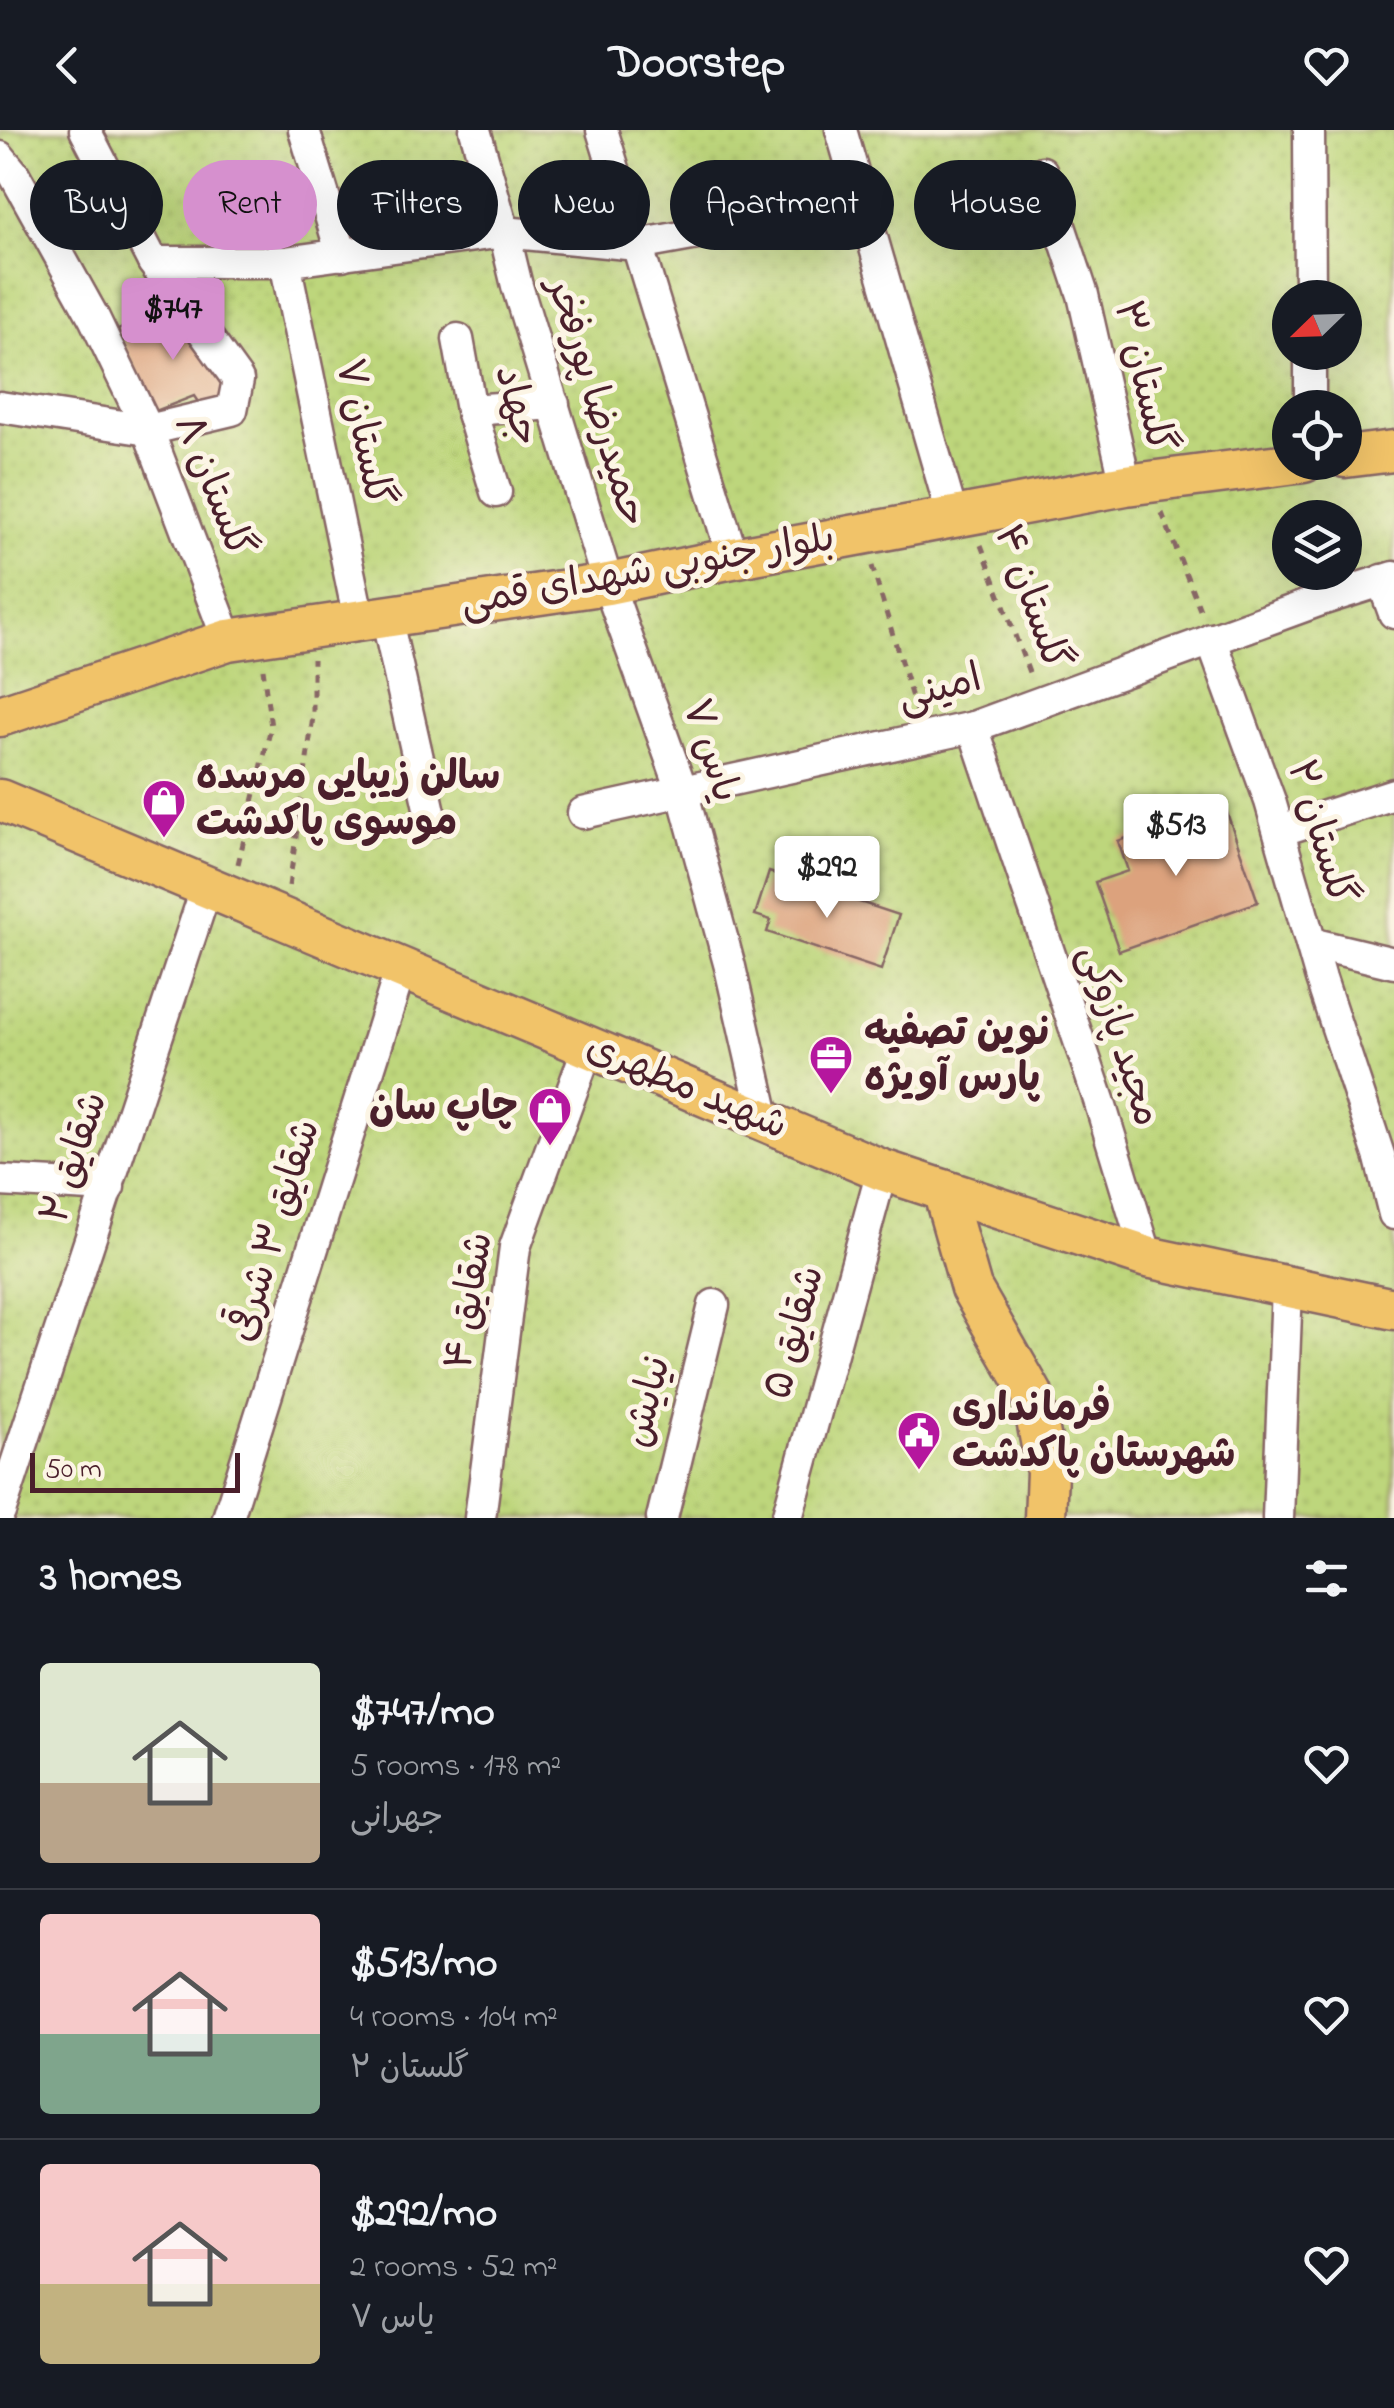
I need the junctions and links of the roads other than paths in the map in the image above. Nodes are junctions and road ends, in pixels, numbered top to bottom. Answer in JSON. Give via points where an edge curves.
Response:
{"nodes":[{"id":1,"x":85,"y":130,"type":"edge"},
{"id":2,"x":304,"y":130,"type":"edge"},
{"id":3,"x":475,"y":130,"type":"edge"},
{"id":4,"x":602,"y":130,"type":"edge"},
{"id":5,"x":841,"y":130,"type":"edge"},
{"id":6,"x":1309,"y":130,"type":"edge"},
{"id":7,"x":0,"y":156,"type":"edge"},
{"id":8,"x":611,"y":160,"type":"edge"},
{"id":9,"x":850,"y":160,"type":"edge"},
{"id":10,"x":504,"y":232,"type":"junction"},
{"id":11,"x":518,"y":233,"type":"edge"},
{"id":12,"x":638,"y":250,"type":"edge"},
{"id":13,"x":878,"y":250,"type":"edge"},
{"id":14,"x":1068,"y":250,"type":"edge"},
{"id":15,"x":342,"y":255,"type":"junction"},
{"id":16,"x":152,"y":262,"type":"junction"},
{"id":17,"x":286,"y":262,"type":"junction"},
{"id":18,"x":1310,"y":280,"type":"edge"},
{"id":19,"x":458,"y":339,"type":"dead end"},
{"id":20,"x":554,"y":404,"type":"junction"},
{"id":21,"x":0,"y":407,"type":"edge"},
{"id":22,"x":471,"y":410,"type":"junction"},
{"id":23,"x":148,"y":430,"type":"junction"},
{"id":24,"x":1394,"y":451,"type":"edge"},
{"id":25,"x":1362,"y":455,"type":"edge"},
{"id":26,"x":1272,"y":466,"type":"edge"},
{"id":27,"x":1138,"y":484,"type":"junction"},
{"id":28,"x":496,"y":492,"type":"dead end"},
{"id":29,"x":961,"y":516,"type":"junction"},
{"id":30,"x":733,"y":558,"type":"junction"},
{"id":31,"x":1388,"y":579,"type":"edge"},
{"id":32,"x":608,"y":584,"type":"junction"},
{"id":33,"x":1394,"y":613,"type":"edge"},
{"id":34,"x":373,"y":618,"type":"junction"},
{"id":35,"x":244,"y":638,"type":"junction"},
{"id":36,"x":1211,"y":639,"type":"junction"},
{"id":37,"x":3,"y":720,"type":"edge"},
{"id":38,"x":973,"y":727,"type":"junction"},
{"id":39,"x":682,"y":790,"type":"junction"},
{"id":40,"x":1394,"y":794,"type":"edge"},
{"id":41,"x":2,"y":802,"type":"edge"},
{"id":42,"x":584,"y":813,"type":"dead end"},
{"id":43,"x":432,"y":821,"type":"dead end"},
{"id":44,"x":1279,"y":831,"type":"junction"},
{"id":45,"x":219,"y":891,"type":"junction"},
{"id":46,"x":1311,"y":944,"type":"junction"},
{"id":47,"x":1394,"y":964,"type":"edge"},
{"id":48,"x":400,"y":968,"type":"junction"},
{"id":49,"x":588,"y":1047,"type":"junction"},
{"id":50,"x":765,"y":1121,"type":"junction"},
{"id":51,"x":1387,"y":1159,"type":"edge"},
{"id":52,"x":882,"y":1170,"type":"junction"},
{"id":53,"x":0,"y":1181,"type":"edge"},
{"id":54,"x":109,"y":1186,"type":"junction"},
{"id":55,"x":943,"y":1190,"type":"junction"},
{"id":56,"x":1394,"y":1214,"type":"edge"},
{"id":57,"x":1146,"y":1258,"type":"junction"},
{"id":58,"x":1287,"y":1287,"type":"junction"},
{"id":59,"x":714,"y":1306,"type":"dead end"},
{"id":60,"x":1394,"y":1309,"type":"edge"},
{"id":61,"x":0,"y":1512,"type":"edge"},
{"id":62,"x":228,"y":1518,"type":"edge"},
{"id":63,"x":480,"y":1518,"type":"edge"},
{"id":64,"x":662,"y":1518,"type":"edge"},
{"id":65,"x":787,"y":1518,"type":"edge"},
{"id":66,"x":1046,"y":1518,"type":"edge"},
{"id":67,"x":1278,"y":1518,"type":"edge"}],
"edges":[{"from":1,"to":16,"type":"street"},
{"from":2,"to":15,"type":"street"},
{"from":3,"to":10,"type":"street","name":"حمیدرضا پورفخر"},
{"from":4,"to":8,"type":"street"},
{"from":5,"to":9,"type":"street"},
{"from":6,"to":18,"type":"street"},
{"from":7,"to":23,"type":"street","name":"گلستان ۸","via":[[94,318]]},
{"from":10,"to":11,"type":"street"},
{"from":10,"to":15,"type":"street"},
{"from":10,"to":20,"type":"street","name":"حمیدرضا پورفخر"},
{"from":12,"to":30,"type":"street"},
{"from":13,"to":29,"type":"street"},
{"from":14,"to":27,"type":"street","name":"گلستان ۳"},
{"from":15,"to":17,"type":"street"},
{"from":16,"to":17,"type":"street"},
{"from":16,"to":23,"type":"street","via":[[238,380],[232,410]]},
{"from":17,"to":34,"type":"street","name":"گلستان ۷"},
{"from":19,"to":22,"type":"street","name":"جهاد"},
{"from":20,"to":22,"type":"street"},
{"from":20,"to":32,"type":"street","name":"حمیدرضا پورفخر"},
{"from":21,"to":23,"type":"street"},
{"from":22,"to":28,"type":"street","name":"جهاد"},
{"from":23,"to":35,"type":"street","name":"گلستان ۸"},
{"from":24,"to":25,"type":"main road"},
{"from":26,"to":27,"type":"main road","name":"بلوار جنوبی شهدای قمی"},
{"from":27,"to":29,"type":"main road","name":"بلوار جنوبی شهدای قمی"},
{"from":29,"to":30,"type":"main road","name":"بلوار جنوبی شهدای قمی"},
{"from":30,"to":32,"type":"main road","name":"بلوار جنوبی شهدای قمی"},
{"from":31,"to":33,"type":"street"},
{"from":31,"to":36,"type":"street","name":"امینی"},
{"from":32,"to":34,"type":"main road","name":"بلوار جنوبی شهدای قمی"},
{"from":32,"to":39,"type":"street","name":"یاس ۷"},
{"from":34,"to":35,"type":"main road","name":"بلوار جنوبی شهدای قمی"},
{"from":34,"to":43,"type":"street","name":"گلستان ۷"},
{"from":35,"to":37,"type":"main road","name":"بلوار جنوبی شهدای قمی"},
{"from":36,"to":38,"type":"street","name":"امینی"},
{"from":36,"to":44,"type":"street","name":"گلستان ۲"},
{"from":38,"to":39,"type":"street","name":"امینی"},
{"from":38,"to":57,"type":"street","name":"مجید پازوکی"},
{"from":39,"to":42,"type":"street","name":"امینی"},
{"from":39,"to":50,"type":"street","name":"یاس ۷"},
{"from":40,"to":44,"type":"street"},
{"from":41,"to":45,"type":"main road","name":"شهید مطهری"},
{"from":44,"to":46,"type":"street","name":"گلستان ۲"},
{"from":45,"to":48,"type":"main road","name":"شهید مطهری"},
{"from":45,"to":54,"type":"street","name":"شقایق ۲"},
{"from":46,"to":47,"type":"street"},
{"from":46,"to":51,"type":"street","name":"گلستان ۲"},
{"from":48,"to":49,"type":"main road","name":"شهید مطهری"},
{"from":48,"to":62,"type":"street","name":"شقایق ۳ شرقی"},
{"from":49,"to":50,"type":"main road","name":"شهید مطهری"},
{"from":49,"to":63,"type":"street","name":"شقایق ۴","via":[[514,1248]]},
{"from":50,"to":52,"type":"main road","name":"شهید مطهری"},
{"from":51,"to":56,"type":"street","name":"گلستان ۲"},
{"from":52,"to":55,"type":"main road","name":"شهید مطهری"},
{"from":52,"to":65,"type":"street","name":"شقایق ۵"},
{"from":53,"to":54,"type":"street"},
{"from":54,"to":61,"type":"street","name":"شقایق ۲"},
{"from":55,"to":57,"type":"main road","name":"شهید مطهری"},
{"from":55,"to":66,"type":"main road","via":[[971,1288],[1032,1394],[1047,1472]]},
{"from":57,"to":58,"type":"main road","name":"شهید مطهری"},
{"from":58,"to":60,"type":"main road","name":"شهید مطهری"},
{"from":58,"to":67,"type":"street"},
{"from":59,"to":64,"type":"street","name":"نیایش"}]}
